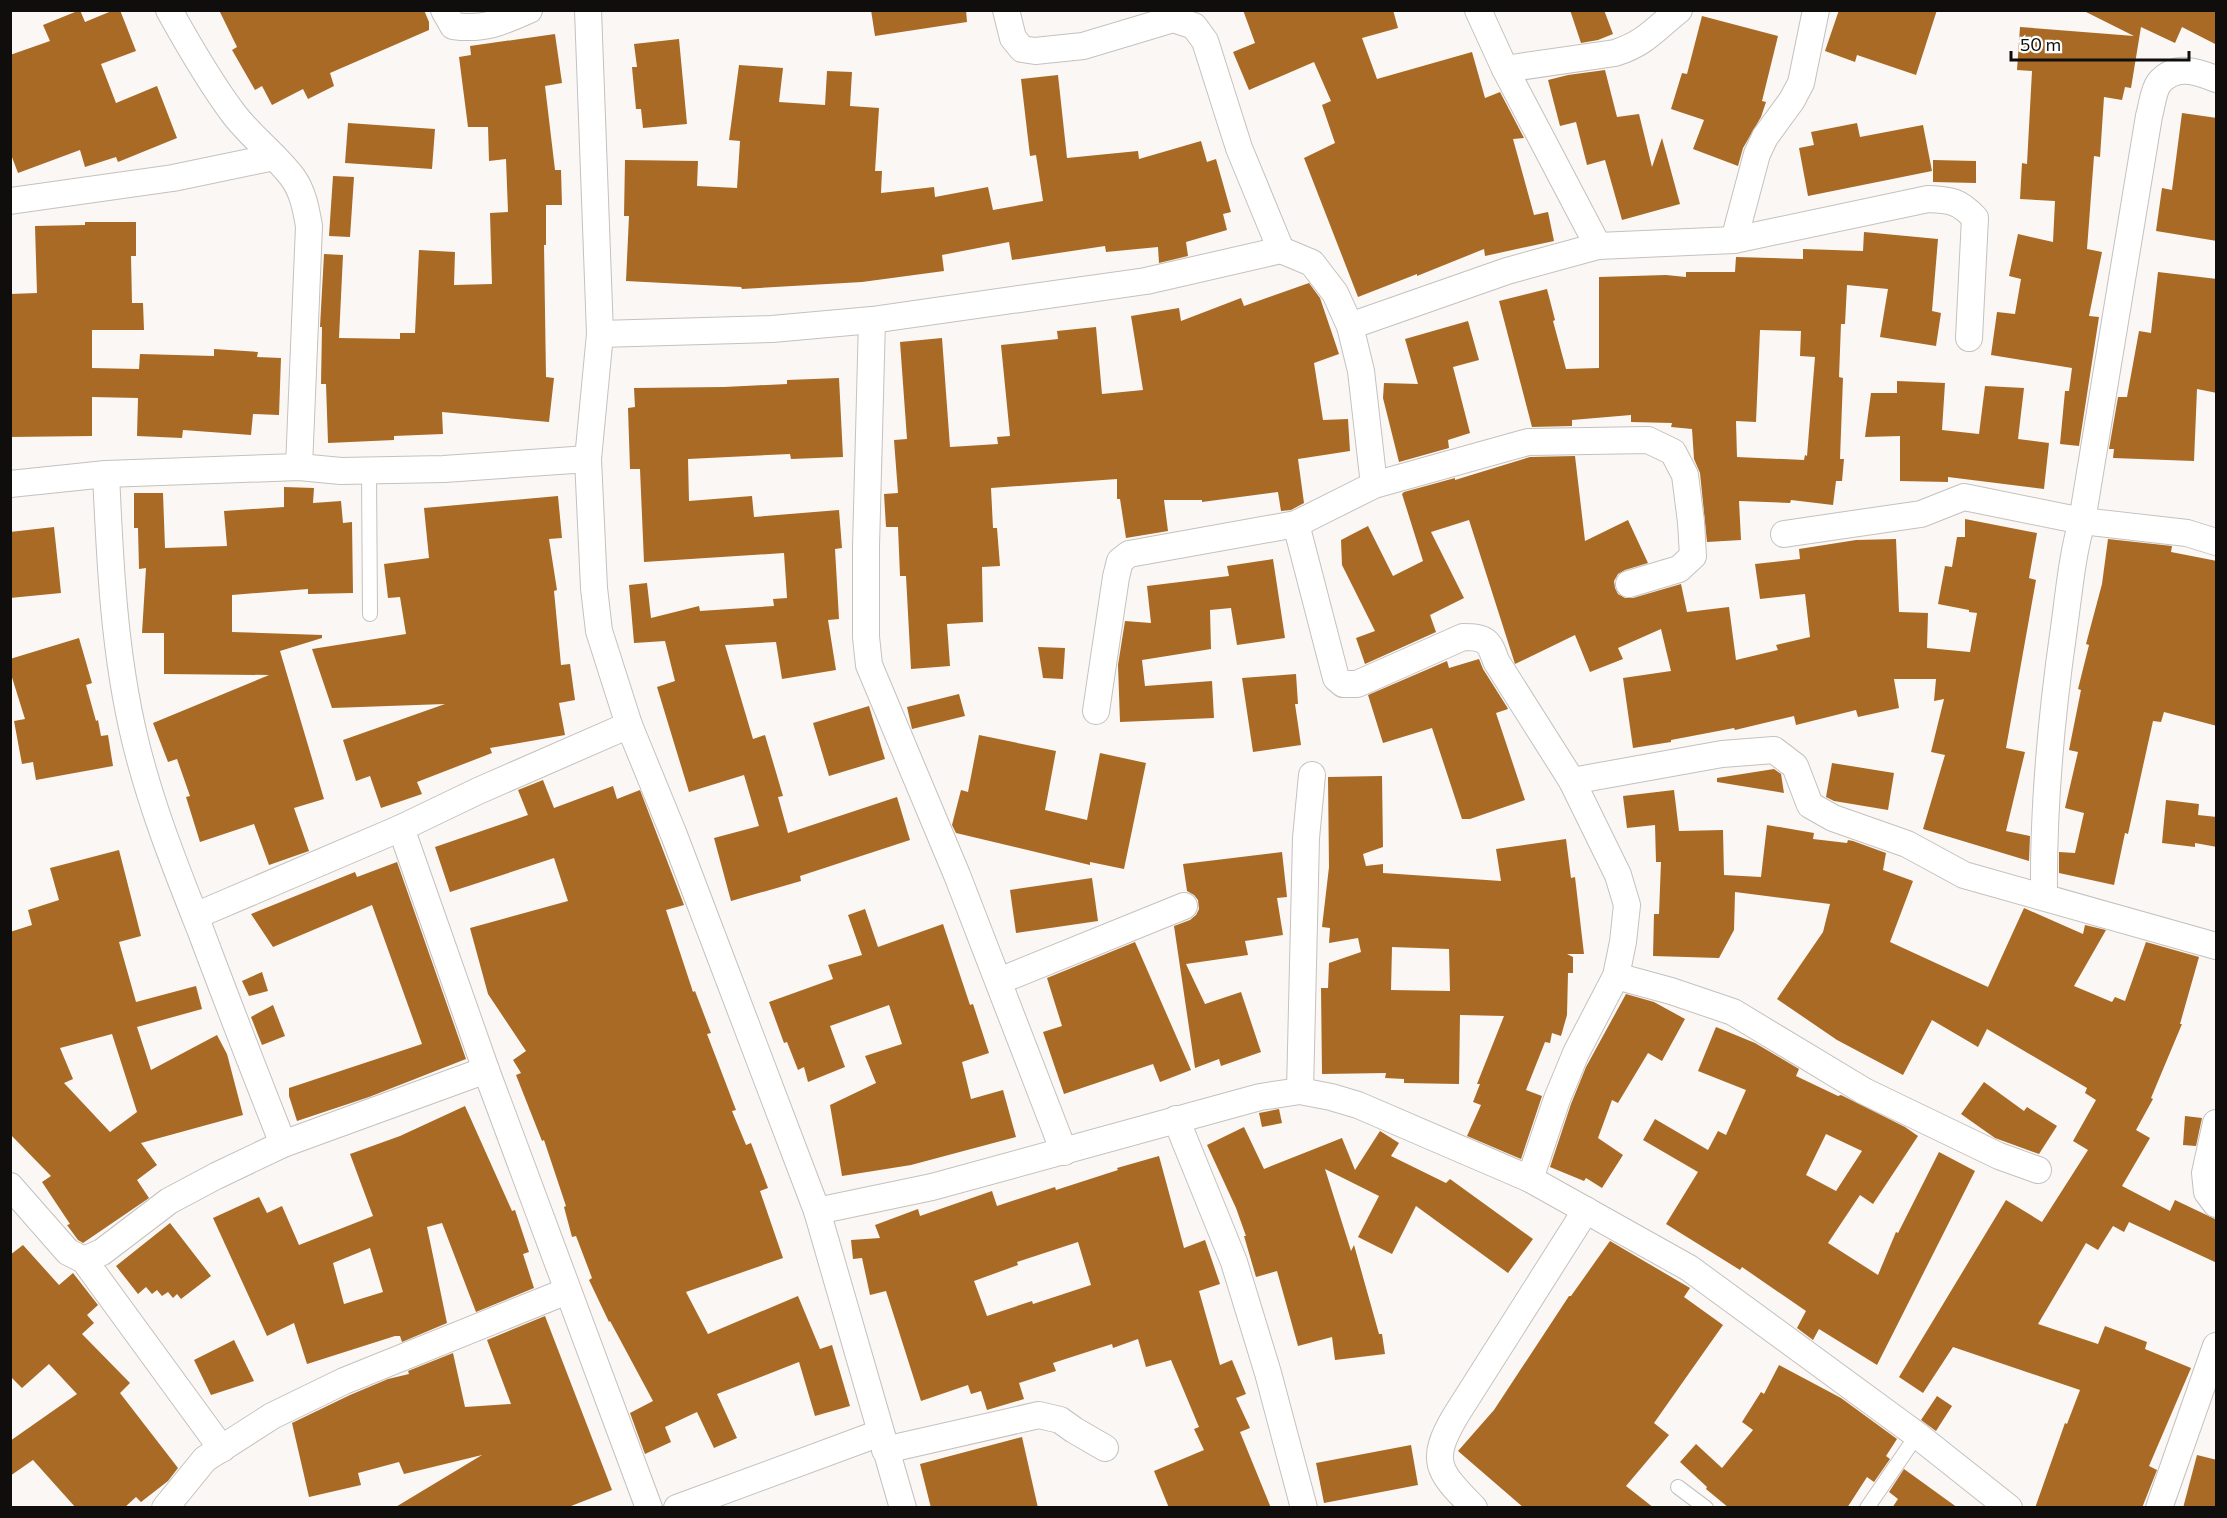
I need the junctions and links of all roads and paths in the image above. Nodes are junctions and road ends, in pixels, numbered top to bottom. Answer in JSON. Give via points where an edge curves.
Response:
{"nodes":[{"id":1,"x":169,"y":10,"type":"edge"},
{"id":2,"x":444,"y":10,"type":"edge"},
{"id":3,"x":529,"y":10,"type":"edge"},
{"id":4,"x":588,"y":10,"type":"edge"},
{"id":5,"x":1006,"y":10,"type":"edge"},
{"id":6,"x":1478,"y":10,"type":"edge"},
{"id":7,"x":1679,"y":10,"type":"edge"},
{"id":8,"x":1816,"y":10,"type":"edge"},
{"id":9,"x":1504,"y":69,"type":"junction"},
{"id":10,"x":2217,"y":79,"type":"edge"},
{"id":11,"x":274,"y":157,"type":"junction"},
{"id":12,"x":10,"y":201,"type":"edge"},
{"id":13,"x":1734,"y":240,"type":"junction"},
{"id":14,"x":1598,"y":246,"type":"junction"},
{"id":15,"x":1281,"y":250,"type":"junction"},
{"id":16,"x":872,"y":320,"type":"junction"},
{"id":17,"x":1350,"y":326,"type":"junction"},
{"id":18,"x":600,"y":334,"type":"junction"},
{"id":19,"x":1969,"y":338,"type":"dead end"},
{"id":20,"x":588,"y":459,"type":"junction"},
{"id":21,"x":299,"y":467,"type":"junction"},
{"id":22,"x":369,"y":471,"type":"junction"},
{"id":23,"x":106,"y":474,"type":"junction"},
{"id":24,"x":10,"y":484,"type":"edge"},
{"id":25,"x":1374,"y":485,"type":"junction"},
{"id":26,"x":2082,"y":521,"type":"junction"},
{"id":27,"x":1296,"y":524,"type":"junction"},
{"id":28,"x":1784,"y":534,"type":"dead end"},
{"id":29,"x":2217,"y":542,"type":"edge"},
{"id":30,"x":1629,"y":584,"type":"dead end"},
{"id":31,"x":370,"y":614,"type":"dead end"},
{"id":32,"x":1096,"y":711,"type":"dead end"},
{"id":33,"x":629,"y":725,"type":"junction"},
{"id":34,"x":1312,"y":775,"type":"dead end"},
{"id":35,"x":1572,"y":781,"type":"junction"},
{"id":36,"x":401,"y":828,"type":"junction"},
{"id":37,"x":2043,"y":896,"type":"junction"},
{"id":38,"x":1184,"y":906,"type":"dead end"},
{"id":39,"x":195,"y":916,"type":"junction"},
{"id":40,"x":2217,"y":946,"type":"edge"},
{"id":41,"x":1616,"y":976,"type":"junction"},
{"id":42,"x":999,"y":981,"type":"junction"},
{"id":43,"x":486,"y":1070,"type":"junction"},
{"id":44,"x":1300,"y":1091,"type":"junction"},
{"id":45,"x":1176,"y":1119,"type":"junction"},
{"id":46,"x":2217,"y":1124,"type":"edge"},
{"id":47,"x":283,"y":1144,"type":"junction"},
{"id":48,"x":1064,"y":1152,"type":"junction"},
{"id":49,"x":2038,"y":1170,"type":"dead end"},
{"id":50,"x":1530,"y":1179,"type":"junction"},
{"id":51,"x":10,"y":1186,"type":"edge"},
{"id":52,"x":2217,"y":1204,"type":"edge"},
{"id":53,"x":1586,"y":1210,"type":"junction"},
{"id":54,"x":817,"y":1211,"type":"junction"},
{"id":55,"x":84,"y":1260,"type":"junction"},
{"id":56,"x":567,"y":1291,"type":"junction"},
{"id":57,"x":2217,"y":1346,"type":"edge"},
{"id":58,"x":1917,"y":1435,"type":"junction"},
{"id":59,"x":883,"y":1442,"type":"junction"},
{"id":60,"x":1106,"y":1448,"type":"dead end"},
{"id":61,"x":222,"y":1449,"type":"junction"},
{"id":62,"x":1678,"y":1486,"type":"dead end"},
{"id":63,"x":165,"y":1508,"type":"edge"},
{"id":64,"x":649,"y":1508,"type":"edge"},
{"id":65,"x":677,"y":1508,"type":"edge"},
{"id":66,"x":903,"y":1508,"type":"edge"},
{"id":67,"x":1304,"y":1508,"type":"edge"},
{"id":68,"x":1474,"y":1508,"type":"edge"},
{"id":69,"x":1706,"y":1508,"type":"edge"},
{"id":70,"x":1867,"y":1508,"type":"edge"},
{"id":71,"x":2009,"y":1508,"type":"edge"},
{"id":72,"x":2159,"y":1508,"type":"edge"}],
"edges":[{"from":1,"to":11,"type":"street","via":[[195,58],[235,116]]},
{"from":2,"to":3,"type":"street","via":[[453,26],[471,28],[487,27]]},
{"from":4,"to":18,"type":"street"},
{"from":5,"to":15,"type":"street","via":[[1013,38],[1022,49],[1035,51],[1083,46],[1173,19],[1194,26],[1205,41],[1239,148]]},
{"from":6,"to":9,"type":"street"},
{"from":7,"to":9,"type":"street","via":[[1650,37],[1632,47]]},
{"from":8,"to":13,"type":"street","via":[[1801,83],[1757,154]]},
{"from":9,"to":14,"type":"street"},
{"from":10,"to":26,"type":"street","via":[[2195,70],[2175,71],[2158,84],[2149,116]]},
{"from":11,"to":12,"type":"street","via":[[173,178]]},
{"from":11,"to":21,"type":"street","via":[[293,178],[304,200],[309,226]]},
{"from":13,"to":14,"type":"street"},
{"from":13,"to":19,"type":"street","via":[[1918,201],[1948,200],[1964,206],[1975,219]]},
{"from":14,"to":17,"type":"street","via":[[1507,271]]},
{"from":15,"to":16,"type":"street","via":[[1146,281]]},
{"from":15,"to":17,"type":"street","via":[[1312,263],[1335,293]]},
{"from":16,"to":18,"type":"street","via":[[772,329]]},
{"from":16,"to":42,"type":"street","via":[[866,547],[869,665]]},
{"from":17,"to":25,"type":"street","via":[[1361,370]]},
{"from":18,"to":20,"type":"street"},
{"from":20,"to":22,"type":"street"},
{"from":20,"to":33,"type":"street","via":[[599,631]]},
{"from":21,"to":22,"type":"street"},
{"from":21,"to":23,"type":"street"},
{"from":22,"to":31,"type":"lane"},
{"from":23,"to":24,"type":"street"},
{"from":23,"to":39,"type":"street","via":[[112,591],[134,737],[163,837]]},
{"from":25,"to":27,"type":"street"},
{"from":25,"to":30,"type":"street","via":[[1528,442],[1648,440],[1673,452],[1684,475],[1693,556],[1679,569]]},
{"from":26,"to":28,"type":"street","via":[[1964,497],[1921,514]]},
{"from":26,"to":29,"type":"street","via":[[2187,533]]},
{"from":26,"to":37,"type":"street","via":[[2074,549],[2053,707]]},
{"from":27,"to":32,"type":"street","via":[[1129,554],[1120,561]]},
{"from":27,"to":35,"type":"street","via":[[1336,678],[1343,684],[1358,684],[1464,637],[1480,637],[1491,645],[1496,661]]},
{"from":33,"to":36,"type":"street"},
{"from":33,"to":54,"type":"street"},
{"from":34,"to":44,"type":"street","via":[[1306,838]]},
{"from":35,"to":37,"type":"street","via":[[1722,754],[1774,750],[1795,766],[1810,806],[1906,844],[1964,874]]},
{"from":35,"to":41,"type":"street","via":[[1618,875],[1627,905]]},
{"from":36,"to":39,"type":"street"},
{"from":36,"to":43,"type":"street"},
{"from":37,"to":40,"type":"street"},
{"from":38,"to":42,"type":"street"},
{"from":39,"to":47,"type":"street"},
{"from":41,"to":49,"type":"street","via":[[1733,1012],[1864,1091],[1999,1156]]},
{"from":41,"to":50,"type":"street","via":[[1576,1053]]},
{"from":42,"to":48,"type":"street"},
{"from":43,"to":47,"type":"street"},
{"from":43,"to":56,"type":"street"},
{"from":44,"to":45,"type":"street"},
{"from":44,"to":50,"type":"street","via":[[1358,1105]]},
{"from":45,"to":48,"type":"street"},
{"from":45,"to":67,"type":"street","via":[[1234,1262]]},
{"from":46,"to":52,"type":"street","via":[[2205,1173],[2207,1192]]},
{"from":47,"to":55,"type":"street","via":[[169,1202],[102,1252]]},
{"from":48,"to":54,"type":"street","via":[[932,1187]]},
{"from":50,"to":53,"type":"street"},
{"from":51,"to":55,"type":"street","via":[[68,1252]]},
{"from":53,"to":58,"type":"street","via":[[1689,1268]]},
{"from":53,"to":68,"type":"street","via":[[1439,1448],[1440,1467]]},
{"from":54,"to":59,"type":"street"},
{"from":55,"to":61,"type":"street"},
{"from":56,"to":61,"type":"street","via":[[344,1382],[272,1416]]},
{"from":56,"to":64,"type":"street"},
{"from":57,"to":72,"type":"street"},
{"from":58,"to":70,"type":"lane"},
{"from":58,"to":71,"type":"street"},
{"from":59,"to":60,"type":"street","via":[[1039,1415],[1060,1419]]},
{"from":59,"to":65,"type":"street"},
{"from":59,"to":66,"type":"street"},
{"from":61,"to":63,"type":"street","via":[[205,1459]]},
{"from":62,"to":69,"type":"lane"}]}
